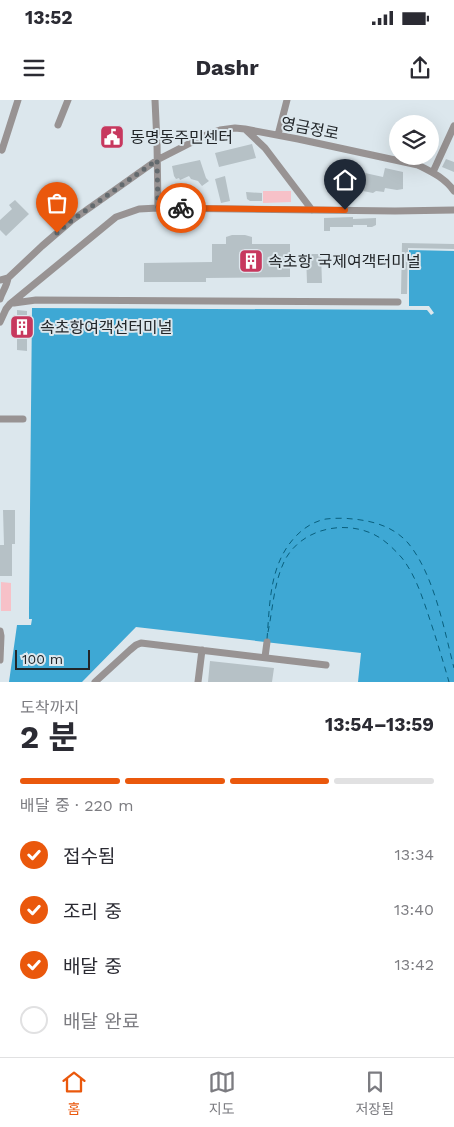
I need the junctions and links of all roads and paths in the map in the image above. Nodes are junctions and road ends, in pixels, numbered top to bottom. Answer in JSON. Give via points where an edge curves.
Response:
{"nodes":[{"id":1,"x":18,"y":100,"type":"edge"},
{"id":2,"x":68,"y":100,"type":"edge"},
{"id":3,"x":154,"y":100,"type":"edge"},
{"id":4,"x":287,"y":100,"type":"edge"},
{"id":5,"x":58,"y":125,"type":"dead end"},
{"id":6,"x":454,"y":126,"type":"edge"},
{"id":7,"x":245,"y":129,"type":"junction"},
{"id":8,"x":278,"y":135,"type":"junction"},
{"id":9,"x":0,"y":149,"type":"edge"},
{"id":10,"x":157,"y":160,"type":"junction"},
{"id":11,"x":433,"y":172,"type":"junction"},
{"id":12,"x":454,"y":191,"type":"edge"},
{"id":13,"x":158,"y":208,"type":"junction"},
{"id":14,"x":312,"y":210,"type":"junction"},
{"id":15,"x":454,"y":210,"type":"edge"},
{"id":16,"x":8,"y":278,"type":"junction"},
{"id":17,"x":0,"y":280,"type":"edge"},
{"id":18,"x":2,"y":291,"type":"edge"},
{"id":19,"x":0,"y":299,"type":"edge"},
{"id":20,"x":398,"y":302,"type":"dead end"},
{"id":21,"x":10,"y":304,"type":"junction"},
{"id":22,"x":0,"y":322,"type":"edge"},
{"id":23,"x":0,"y":419,"type":"edge"},
{"id":24,"x":23,"y":419,"type":"dead end"},
{"id":25,"x":0,"y":631,"type":"edge"},
{"id":26,"x":267,"y":642,"type":"dead end"},
{"id":27,"x":202,"y":650,"type":"junction"},
{"id":28,"x":265,"y":657,"type":"junction"},
{"id":29,"x":0,"y":660,"type":"edge"},
{"id":30,"x":326,"y":665,"type":"dead end"},
{"id":31,"x":97,"y":681,"type":"edge"},
{"id":32,"x":198,"y":682,"type":"edge"}],
"edges":[{"from":1,"to":9,"type":"street"},
{"from":2,"to":5,"type":"street"},
{"from":3,"to":10,"type":"street"},
{"from":4,"to":8,"type":"street"},
{"from":6,"to":11,"type":"street"},
{"from":7,"to":8,"type":"street","name":"영금정로"},
{"from":7,"to":10,"type":"street","name":"영금정로","via":[[208,134]]},
{"from":7,"to":14,"type":"street","via":[[265,148]]},
{"from":8,"to":11,"type":"street","name":"영금정로","via":[[418,165]]},
{"from":10,"to":13,"type":"street"},
{"from":10,"to":16,"type":"street","name":"영금정로","via":[[71,221]]},
{"from":11,"to":12,"type":"street","name":"영금정로"},
{"from":13,"to":14,"type":"street"},
{"from":13,"to":21,"type":"street","via":[[139,209],[116,217]]},
{"from":14,"to":15,"type":"street"},
{"from":16,"to":17,"type":"street"},
{"from":16,"to":18,"type":"street"},
{"from":18,"to":19,"type":"street"},
{"from":20,"to":21,"type":"street","via":[[36,300]]},
{"from":21,"to":22,"type":"street"},
{"from":23,"to":24,"type":"street"},
{"from":25,"to":29,"type":"street"},
{"from":26,"to":28,"type":"street"},
{"from":27,"to":28,"type":"street"},
{"from":27,"to":31,"type":"street","via":[[142,643]]},
{"from":27,"to":32,"type":"street"},
{"from":28,"to":30,"type":"street"}]}
